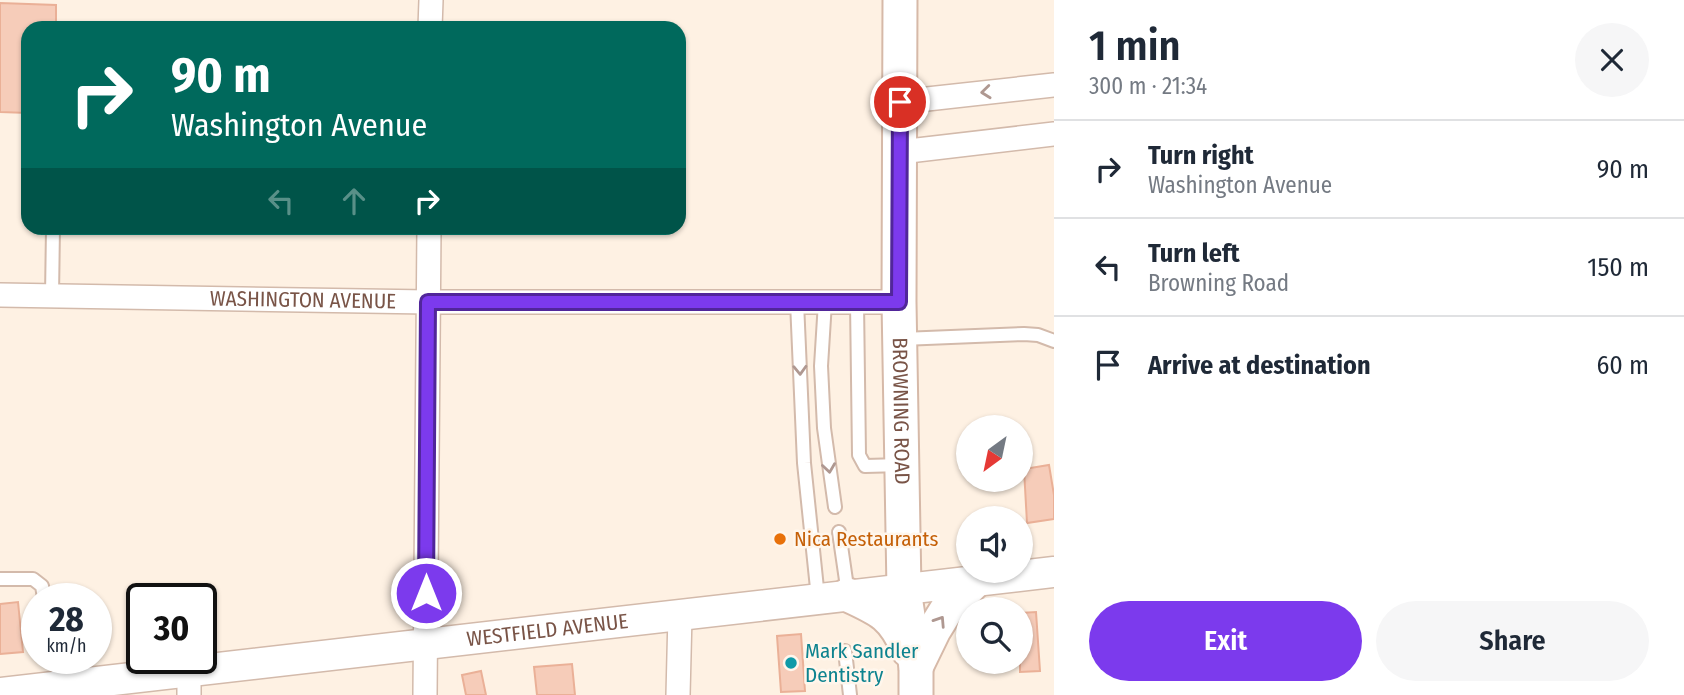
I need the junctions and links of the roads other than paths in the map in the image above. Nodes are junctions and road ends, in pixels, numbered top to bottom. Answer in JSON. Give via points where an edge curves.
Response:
{"nodes":[{"id":1,"x":431,"y":0,"type":"edge"},
{"id":2,"x":900,"y":0,"type":"edge"},
{"id":3,"x":430,"y":21,"type":"edge"},
{"id":4,"x":1054,"y":85,"type":"edge"},
{"id":5,"x":900,"y":102,"type":"junction"},
{"id":6,"x":1054,"y":134,"type":"edge"},
{"id":7,"x":900,"y":152,"type":"junction"},
{"id":8,"x":53,"y":235,"type":"edge"},
{"id":9,"x":429,"y":235,"type":"edge"},
{"id":10,"x":0,"y":295,"type":"edge"},
{"id":11,"x":52,"y":296,"type":"junction"},
{"id":12,"x":428,"y":302,"type":"junction"},
{"id":13,"x":797,"y":302,"type":"junction"},
{"id":14,"x":825,"y":302,"type":"junction"},
{"id":15,"x":857,"y":302,"type":"junction"},
{"id":16,"x":899,"y":302,"type":"junction"},
{"id":17,"x":900,"y":339,"type":"junction"},
{"id":18,"x":1054,"y":341,"type":"edge"},
{"id":19,"x":902,"y":465,"type":"junction"},
{"id":20,"x":835,"y":507,"type":"dead end"},
{"id":21,"x":839,"y":531,"type":"dead end"},
{"id":22,"x":1054,"y":572,"type":"edge"},
{"id":23,"x":1033,"y":575,"type":"edge"},
{"id":24,"x":0,"y":579,"type":"edge"},
{"id":25,"x":38,"y":583,"type":"edge"},
{"id":26,"x":965,"y":583,"type":"edge"},
{"id":27,"x":973,"y":583,"type":"edge"},
{"id":28,"x":904,"y":590,"type":"junction"},
{"id":29,"x":833,"y":597,"type":"junction"},
{"id":30,"x":680,"y":615,"type":"junction"},
{"id":31,"x":426,"y":643,"type":"junction"},
{"id":32,"x":845,"y":651,"type":"dead end"},
{"id":33,"x":53,"y":674,"type":"edge"},
{"id":34,"x":85,"y":674,"type":"edge"},
{"id":35,"x":916,"y":681,"type":"edge"},
{"id":36,"x":189,"y":682,"type":"edge"},
{"id":37,"x":0,"y":693,"type":"edge"},
{"id":38,"x":425,"y":695,"type":"edge"},
{"id":39,"x":678,"y":695,"type":"edge"},
{"id":40,"x":850,"y":695,"type":"edge"}],
"edges":[{"from":1,"to":3,"type":"street"},
{"from":2,"to":5,"type":"main road","name":"BROWNING ROAD"},
{"from":4,"to":5,"type":"street","one_way":true},
{"from":5,"to":7,"type":"main road","name":"BROWNING ROAD"},
{"from":6,"to":7,"type":"street"},
{"from":7,"to":16,"type":"main road","name":"BROWNING ROAD"},
{"from":8,"to":11,"type":"lane"},
{"from":9,"to":12,"type":"street"},
{"from":10,"to":11,"type":"street","name":"WASHINGTON AVENUE"},
{"from":11,"to":12,"type":"street","name":"WASHINGTON AVENUE"},
{"from":12,"to":13,"type":"street","name":"WASHINGTON AVENUE"},
{"from":12,"to":31,"type":"street"},
{"from":13,"to":14,"type":"street","name":"WASHINGTON AVENUE"},
{"from":13,"to":29,"type":"lane","one_way":true,"via":[[804,463]]},
{"from":14,"to":15,"type":"street","name":"WASHINGTON AVENUE"},
{"from":14,"to":20,"type":"lane","one_way":true,"via":[[824,428]]},
{"from":15,"to":16,"type":"street","name":"WASHINGTON AVENUE"},
{"from":15,"to":19,"type":"lane","via":[[859,455],[865,466]]},
{"from":16,"to":17,"type":"main road","name":"BROWNING ROAD"},
{"from":17,"to":18,"type":"lane","via":[[1024,334]]},
{"from":17,"to":19,"type":"main road","name":"BROWNING ROAD"},
{"from":19,"to":28,"type":"main road","name":"BROWNING ROAD"},
{"from":21,"to":29,"type":"lane"},
{"from":22,"to":23,"type":"street","name":"WESTFIELD AVENUE"},
{"from":24,"to":25,"type":"lane"},
{"from":26,"to":28,"type":"street","name":"WESTFIELD AVENUE"},
{"from":35,"to":27,"type":"main road","one_way":true,"via":[[934,629]]},
{"from":28,"to":29,"type":"street","name":"WESTFIELD AVENUE"},
{"from":28,"to":35,"type":"main road","name":"BROWNING ROAD"},
{"from":29,"to":30,"type":"street","name":"WESTFIELD AVENUE"},
{"from":29,"to":35,"type":"main road","via":[[877,609],[899,628]]},
{"from":30,"to":31,"type":"street","name":"WESTFIELD AVENUE"},
{"from":30,"to":39,"type":"street"},
{"from":31,"to":36,"type":"street","name":"WESTFIELD AVENUE"},
{"from":31,"to":38,"type":"street"},
{"from":32,"to":40,"type":"lane"},
{"from":33,"to":37,"type":"street","name":"WESTFIELD AVENUE"},
{"from":34,"to":36,"type":"street","name":"WESTFIELD AVENUE"}]}
